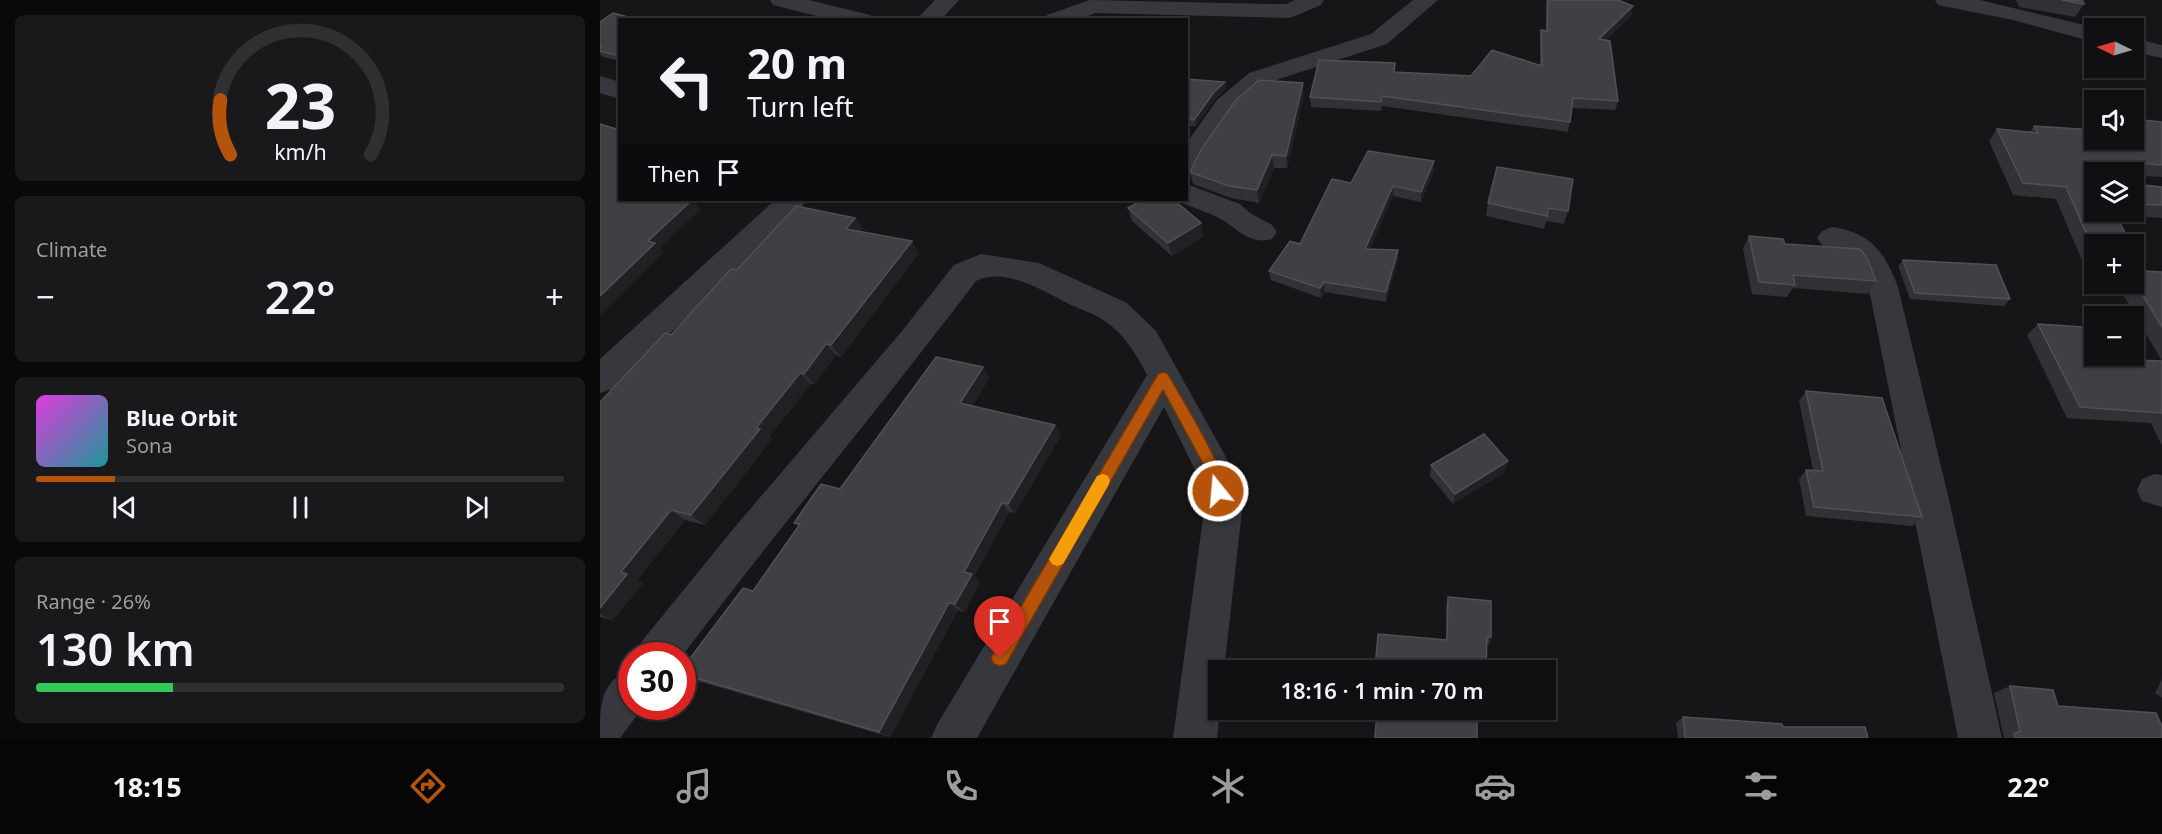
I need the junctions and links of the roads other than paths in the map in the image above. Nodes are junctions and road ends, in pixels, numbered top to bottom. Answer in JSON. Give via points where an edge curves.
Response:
{"nodes":[{"id":1,"x":948,"y":0,"type":"edge"},
{"id":2,"x":1313,"y":0,"type":"edge"},
{"id":3,"x":1427,"y":0,"type":"edge"},
{"id":4,"x":1946,"y":0,"type":"edge"},
{"id":5,"x":789,"y":1,"type":"edge"},
{"id":6,"x":1096,"y":3,"type":"edge"},
{"id":7,"x":854,"y":18,"type":"edge"},
{"id":8,"x":929,"y":18,"type":"edge"},
{"id":9,"x":1060,"y":18,"type":"edge"},
{"id":10,"x":2084,"y":32,"type":"edge"},
{"id":11,"x":2144,"y":48,"type":"edge"},
{"id":12,"x":2161,"y":53,"type":"edge"},
{"id":13,"x":600,"y":84,"type":"edge"},
{"id":14,"x":618,"y":90,"type":"edge"},
{"id":15,"x":1188,"y":161,"type":"edge"},
{"id":16,"x":1188,"y":195,"type":"edge"},
{"id":17,"x":791,"y":201,"type":"edge"},
{"id":18,"x":1262,"y":232,"type":"dead end"},
{"id":19,"x":1832,"y":238,"type":"dead end"},
{"id":20,"x":1163,"y":378,"type":"junction"},
{"id":21,"x":600,"y":379,"type":"edge"},
{"id":22,"x":668,"y":642,"type":"edge"},
{"id":23,"x":618,"y":706,"type":"edge"},
{"id":24,"x":600,"y":729,"type":"edge"},
{"id":25,"x":953,"y":738,"type":"edge"},
{"id":26,"x":1195,"y":738,"type":"edge"},
{"id":27,"x":1980,"y":738,"type":"edge"}],
"edges":[{"from":1,"to":8,"type":"street"},
{"from":2,"to":6,"type":"street","via":[[1290,11]]},
{"from":3,"to":15,"type":"street","via":[[1379,39],[1248,84],[1225,105]]},
{"from":4,"to":10,"type":"street"},
{"from":5,"to":7,"type":"street"},
{"from":6,"to":9,"type":"street"},
{"from":11,"to":12,"type":"street"},
{"from":13,"to":14,"type":"street"},
{"from":16,"to":18,"type":"street","via":[[1230,211]]},
{"from":17,"to":21,"type":"street"},
{"from":19,"to":27,"type":"street","via":[[1851,242],[1863,251],[1884,287],[1939,530]]},
{"from":20,"to":22,"type":"street","via":[[1145,340],[1116,312],[1028,271],[992,265],[972,268]]},
{"from":20,"to":25,"type":"street"},
{"from":20,"to":26,"type":"street","via":[[1214,470],[1223,512]]},
{"from":23,"to":24,"type":"street"}]}
